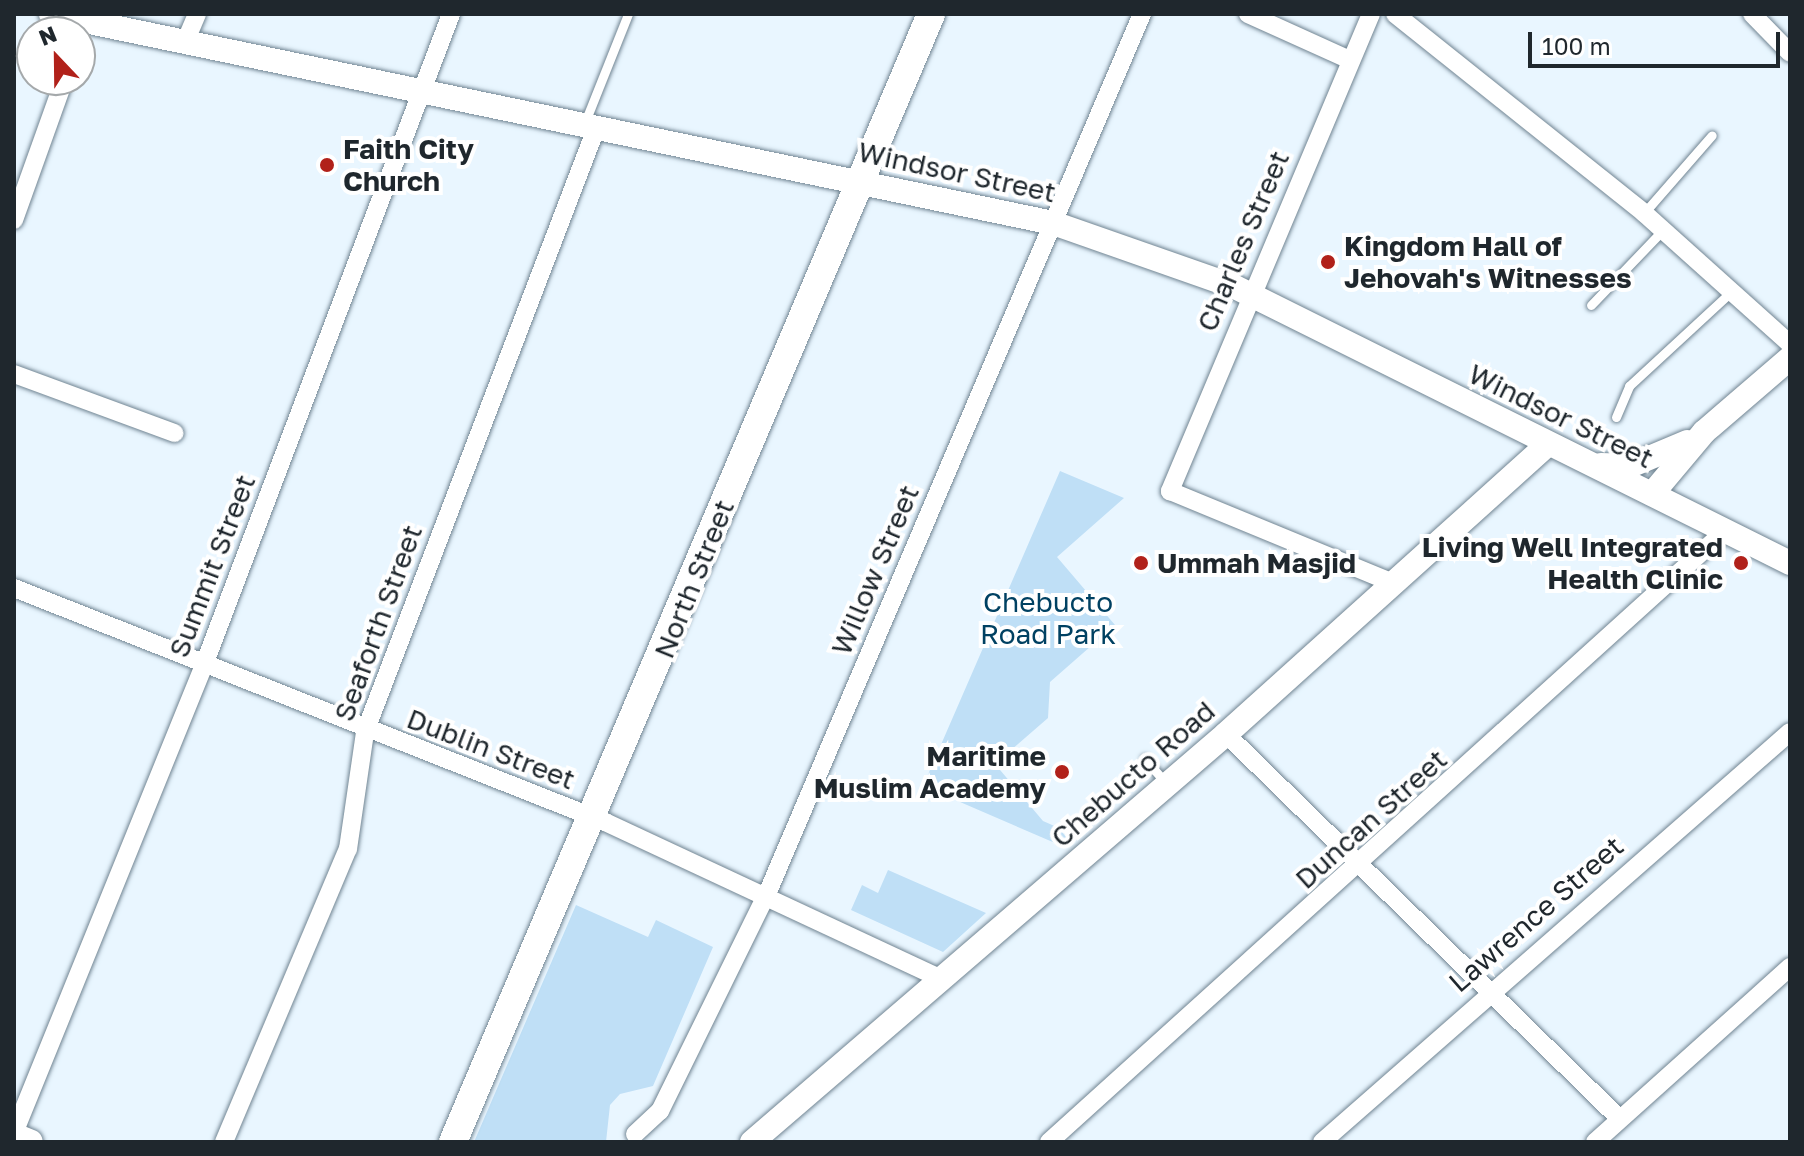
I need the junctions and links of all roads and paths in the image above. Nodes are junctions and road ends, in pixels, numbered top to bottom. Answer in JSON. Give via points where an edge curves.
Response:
{"nodes":[{"id":1,"x":197,"y":14,"type":"edge"},
{"id":2,"x":451,"y":14,"type":"edge"},
{"id":3,"x":628,"y":14,"type":"edge"},
{"id":4,"x":931,"y":14,"type":"edge"},
{"id":5,"x":1142,"y":14,"type":"edge"},
{"id":6,"x":1248,"y":14,"type":"edge"},
{"id":7,"x":1371,"y":14,"type":"edge"},
{"id":8,"x":1395,"y":14,"type":"edge"},
{"id":9,"x":1752,"y":14,"type":"edge"},
{"id":10,"x":96,"y":30,"type":"edge"},
{"id":11,"x":186,"y":40,"type":"junction"},
{"id":12,"x":1790,"y":53,"type":"edge"},
{"id":13,"x":1350,"y":60,"type":"junction"},
{"id":14,"x":420,"y":90,"type":"junction"},
{"id":15,"x":58,"y":96,"type":"edge"},
{"id":16,"x":591,"y":125,"type":"junction"},
{"id":17,"x":1712,"y":135,"type":"dead end"},
{"id":18,"x":858,"y":180,"type":"junction"},
{"id":19,"x":1644,"y":213,"type":"junction"},
{"id":20,"x":14,"y":220,"type":"edge"},
{"id":21,"x":1053,"y":223,"type":"junction"},
{"id":22,"x":1663,"y":230,"type":"junction"},
{"id":23,"x":1732,"y":291,"type":"junction"},
{"id":24,"x":1251,"y":294,"type":"junction"},
{"id":25,"x":1591,"y":305,"type":"dead end"},
{"id":26,"x":1790,"y":344,"type":"edge"},
{"id":27,"x":1790,"y":358,"type":"edge"},
{"id":28,"x":14,"y":374,"type":"edge"},
{"id":29,"x":1616,"y":417,"type":"dead end"},
{"id":30,"x":1704,"y":432,"type":"junction"},
{"id":31,"x":174,"y":433,"type":"dead end"},
{"id":32,"x":1547,"y":445,"type":"junction"},
{"id":33,"x":1591,"y":465,"type":"junction"},
{"id":34,"x":1652,"y":494,"type":"junction"},
{"id":35,"x":1725,"y":531,"type":"junction"},
{"id":36,"x":1790,"y":563,"type":"edge"},
{"id":37,"x":1393,"y":583,"type":"junction"},
{"id":38,"x":14,"y":588,"type":"edge"},
{"id":39,"x":204,"y":665,"type":"junction"},
{"id":40,"x":365,"y":732,"type":"junction"},
{"id":41,"x":1790,"y":732,"type":"edge"},
{"id":42,"x":1226,"y":734,"type":"junction"},
{"id":43,"x":1145,"y":759,"type":"dead end"},
{"id":44,"x":1167,"y":785,"type":"junction"},
{"id":45,"x":596,"y":819,"type":"junction"},
{"id":46,"x":1362,"y":867,"type":"junction"},
{"id":47,"x":767,"y":894,"type":"junction"},
{"id":48,"x":1790,"y":967,"type":"edge"},
{"id":49,"x":941,"y":979,"type":"junction"},
{"id":50,"x":1489,"y":991,"type":"junction"},
{"id":51,"x":1620,"y":1119,"type":"junction"},
{"id":52,"x":14,"y":1134,"type":"edge"},
{"id":53,"x":635,"y":1134,"type":"dead end"},
{"id":54,"x":31,"y":1142,"type":"edge"},
{"id":55,"x":224,"y":1142,"type":"edge"},
{"id":56,"x":453,"y":1142,"type":"edge"},
{"id":57,"x":752,"y":1142,"type":"edge"},
{"id":58,"x":1049,"y":1142,"type":"edge"},
{"id":59,"x":1322,"y":1142,"type":"edge"},
{"id":60,"x":1595,"y":1142,"type":"edge"}],
"edges":[{"from":1,"to":11,"type":"street"},
{"from":2,"to":14,"type":"street","name":"Summit Street"},
{"from":3,"to":16,"type":"lane"},
{"from":4,"to":18,"type":"main road","name":"North Street"},
{"from":5,"to":21,"type":"street","name":"Willow Street"},
{"from":6,"to":13,"type":"street"},
{"from":7,"to":13,"type":"street","name":"Charles Street"},
{"from":8,"to":19,"type":"street"},
{"from":9,"to":12,"type":"street"},
{"from":10,"to":11,"type":"street","name":"Windsor Street"},
{"from":11,"to":14,"type":"street","name":"Windsor Street"},
{"from":13,"to":24,"type":"street","name":"Charles Street"},
{"from":14,"to":16,"type":"street","name":"Windsor Street"},
{"from":14,"to":39,"type":"street","name":"Summit Street"},
{"from":15,"to":20,"type":"street"},
{"from":16,"to":18,"type":"street","name":"Windsor Street"},
{"from":16,"to":40,"type":"street","name":"Seaforth Street"},
{"from":17,"to":19,"type":"lane"},
{"from":18,"to":21,"type":"street","name":"Windsor Street"},
{"from":18,"to":45,"type":"main road","name":"North Street"},
{"from":19,"to":22,"type":"street"},
{"from":21,"to":24,"type":"street","name":"Windsor Street"},
{"from":21,"to":47,"type":"street","name":"Willow Street"},
{"from":22,"to":23,"type":"street"},
{"from":22,"to":25,"type":"lane"},
{"from":23,"to":26,"type":"street"},
{"from":23,"to":29,"type":"lane","via":[[1629,386]]},
{"from":24,"to":32,"type":"street","name":"Windsor Street"},
{"from":24,"to":37,"type":"street","name":"Charles Street","via":[[1170,491]]},
{"from":27,"to":30,"type":"street"},
{"from":28,"to":31,"type":"street"},
{"from":30,"to":33,"type":"street","via":[[1630,466]]},
{"from":30,"to":34,"type":"street"},
{"from":32,"to":33,"type":"street","name":"Windsor Street"},
{"from":32,"to":37,"type":"street","name":"Chebucto Road"},
{"from":33,"to":34,"type":"street","name":"Windsor Street"},
{"from":34,"to":35,"type":"street","name":"Windsor Street"},
{"from":35,"to":36,"type":"street","name":"Windsor Street"},
{"from":35,"to":46,"type":"street","name":"Duncan Street"},
{"from":37,"to":42,"type":"street","name":"Chebucto Road"},
{"from":38,"to":39,"type":"street","name":"Dublin Street"},
{"from":39,"to":40,"type":"street","name":"Dublin Street"},
{"from":39,"to":52,"type":"street","name":"Summit Street"},
{"from":40,"to":45,"type":"street","name":"Dublin Street"},
{"from":40,"to":55,"type":"street","name":"Seaforth Street","via":[[348,849]]},
{"from":41,"to":50,"type":"street","name":"Lawrence Street"},
{"from":42,"to":44,"type":"street","name":"Chebucto Road"},
{"from":42,"to":46,"type":"street"},
{"from":43,"to":44,"type":"lane"},
{"from":44,"to":49,"type":"street","name":"Chebucto Road"},
{"from":45,"to":47,"type":"street","name":"Dublin Street"},
{"from":45,"to":56,"type":"main road","name":"North Street"},
{"from":46,"to":50,"type":"street"},
{"from":46,"to":58,"type":"street","name":"Duncan Street"},
{"from":47,"to":49,"type":"street","name":"Dublin Street"},
{"from":47,"to":53,"type":"street","name":"Willow Street","via":[[660,1111]]},
{"from":48,"to":51,"type":"street"},
{"from":49,"to":57,"type":"street","name":"Chebucto Road"},
{"from":50,"to":51,"type":"street"},
{"from":50,"to":59,"type":"street","name":"Lawrence Street"},
{"from":51,"to":60,"type":"street"},
{"from":52,"to":54,"type":"street"}]}
